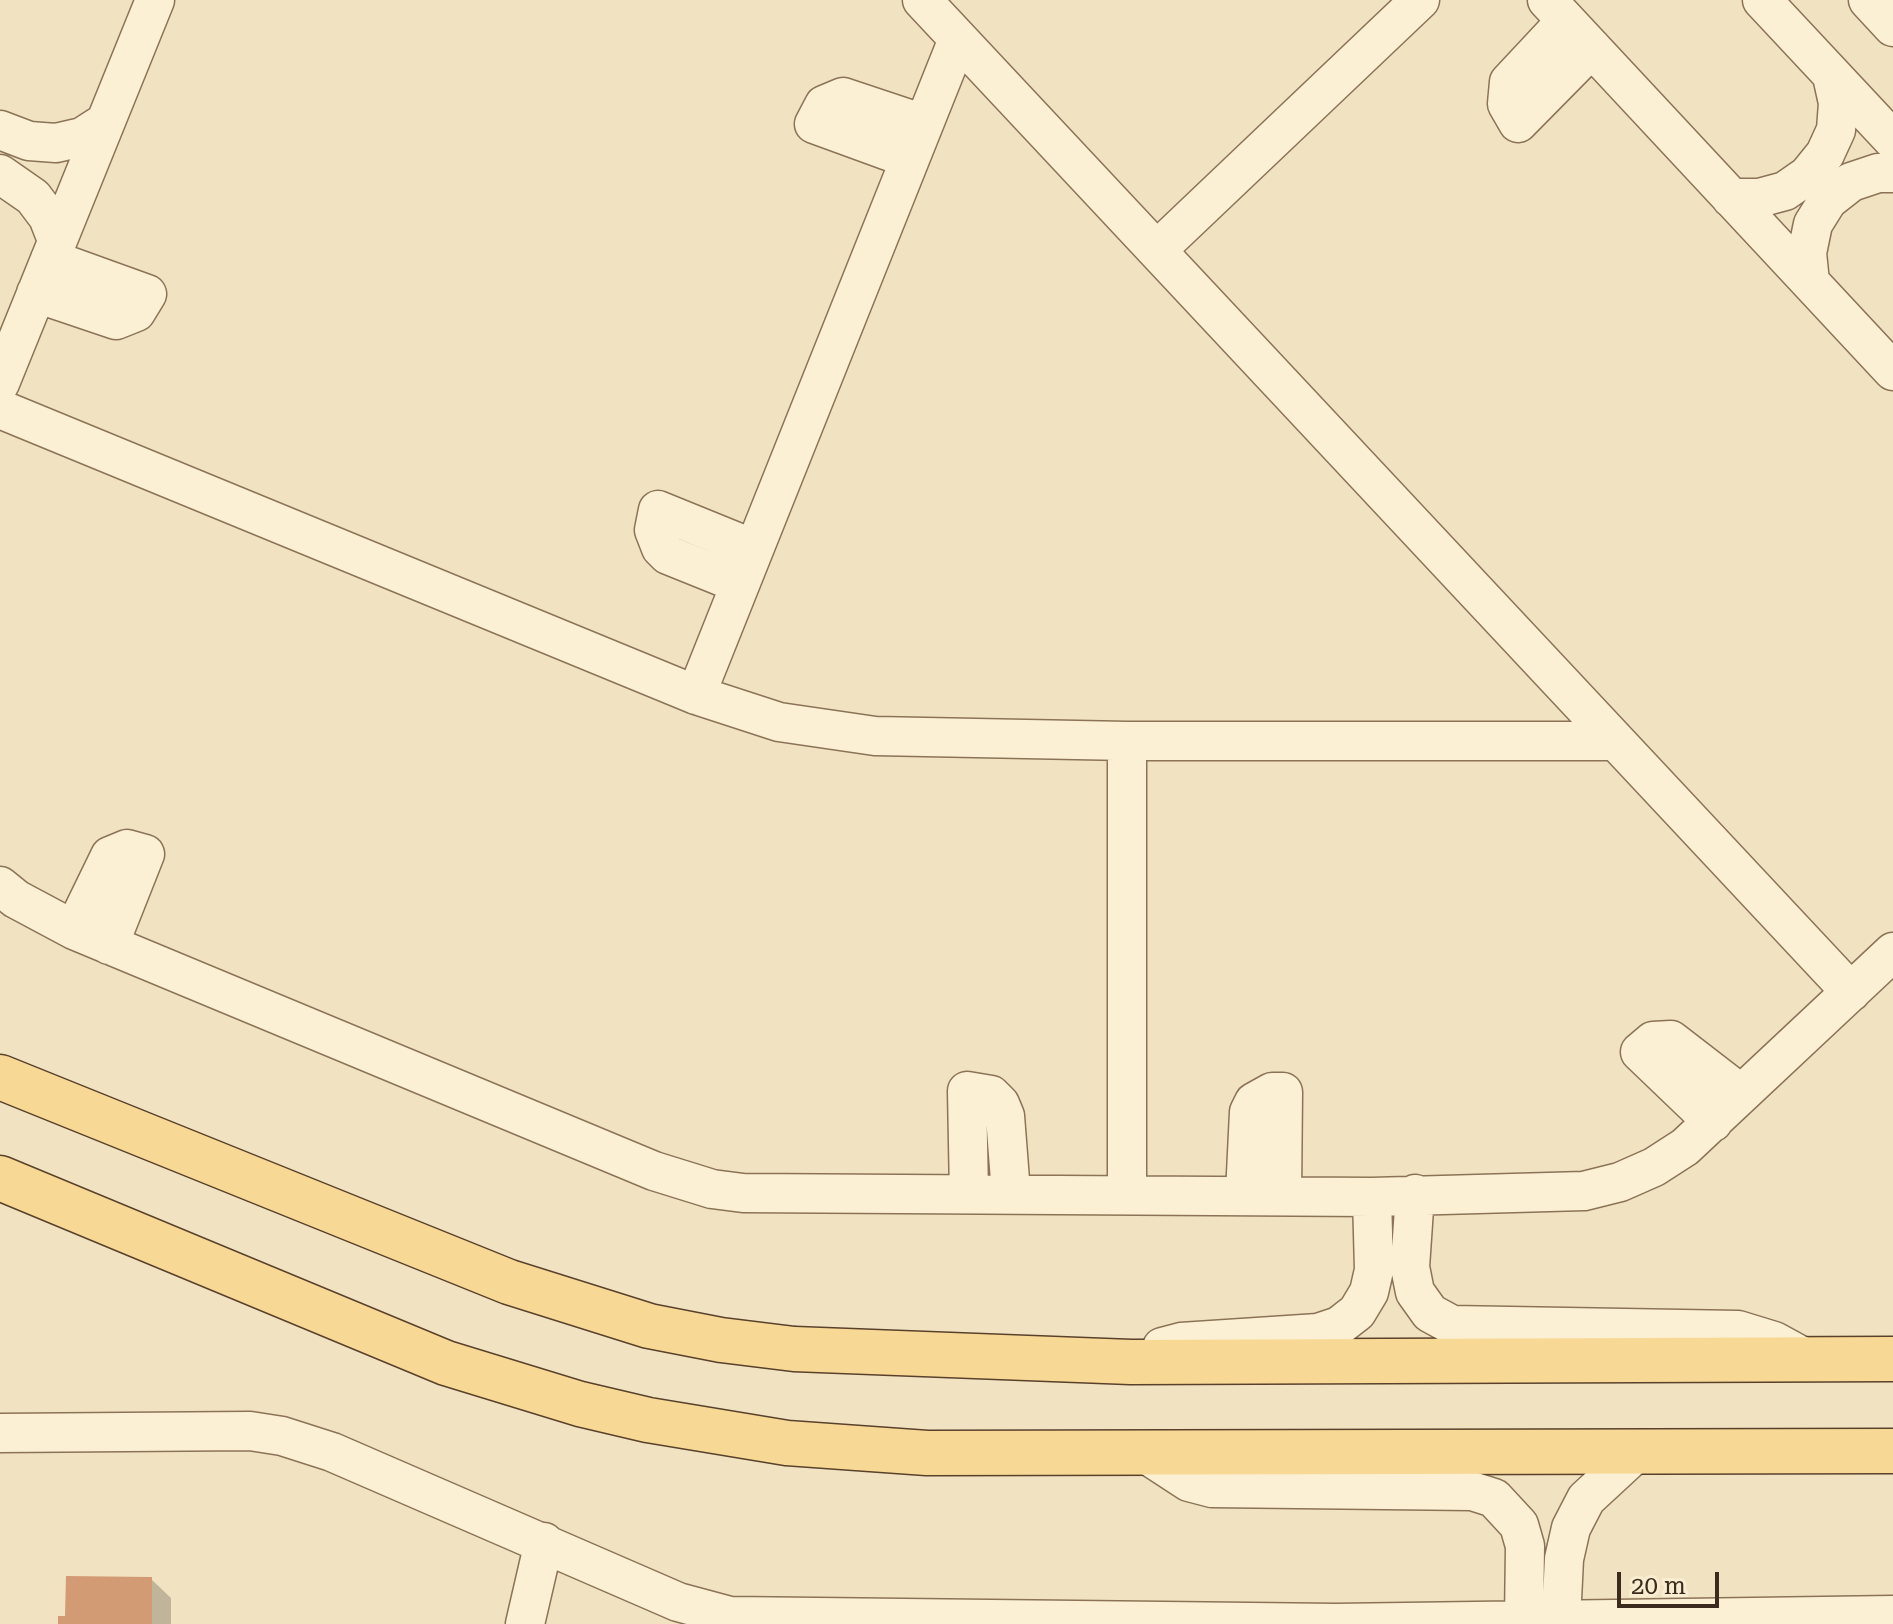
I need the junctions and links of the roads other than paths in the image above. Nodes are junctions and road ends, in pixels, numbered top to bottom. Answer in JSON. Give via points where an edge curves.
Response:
{"nodes":[{"id":1,"x":155,"y":0,"type":"edge"},
{"id":2,"x":922,"y":0,"type":"edge"},
{"id":3,"x":1420,"y":0,"type":"edge"},
{"id":4,"x":1762,"y":0,"type":"edge"},
{"id":5,"x":1868,"y":0,"type":"edge"},
{"id":6,"x":1557,"y":10,"type":"edge"},
{"id":7,"x":1893,"y":27,"type":"edge"},
{"id":8,"x":958,"y":39,"type":"junction"},
{"id":9,"x":1592,"y":48,"type":"junction"},
{"id":10,"x":1832,"y":76,"type":"junction"},
{"id":11,"x":104,"y":123,"type":"junction"},
{"id":12,"x":924,"y":124,"type":"junction"},
{"id":13,"x":0,"y":130,"type":"edge"},
{"id":14,"x":1893,"y":140,"type":"edge"},
{"id":15,"x":910,"y":159,"type":"junction"},
{"id":16,"x":1893,"y":173,"type":"edge"},
{"id":17,"x":0,"y":174,"type":"edge"},
{"id":18,"x":1731,"y":198,"type":"junction"},
{"id":19,"x":1157,"y":250,"type":"junction"},
{"id":20,"x":48,"y":264,"type":"junction"},
{"id":21,"x":1810,"y":282,"type":"junction"},
{"id":22,"x":1893,"y":371,"type":"edge"},
{"id":23,"x":0,"y":383,"type":"edge"},
{"id":24,"x":0,"y":409,"type":"edge"},
{"id":25,"x":754,"y":549,"type":"junction"},
{"id":26,"x":740,"y":584,"type":"junction"},
{"id":27,"x":696,"y":695,"type":"junction"},
{"id":28,"x":1127,"y":741,"type":"junction"},
{"id":29,"x":1615,"y":741,"type":"junction"},
{"id":30,"x":0,"y":886,"type":"edge"},
{"id":31,"x":74,"y":930,"type":"junction"},
{"id":32,"x":109,"y":945,"type":"junction"},
{"id":33,"x":1893,"y":952,"type":"edge"},
{"id":34,"x":1851,"y":992,"type":"junction"},
{"id":35,"x":0,"y":1077,"type":"edge"},
{"id":36,"x":1741,"y":1094,"type":"junction"},
{"id":37,"x":1713,"y":1122,"type":"junction"},
{"id":38,"x":0,"y":1178,"type":"edge"},
{"id":39,"x":1011,"y":1193,"type":"junction"},
{"id":40,"x":969,"y":1194,"type":"junction"},
{"id":41,"x":1127,"y":1194,"type":"junction"},
{"id":42,"x":1245,"y":1194,"type":"junction"},
{"id":43,"x":1282,"y":1194,"type":"junction"},
{"id":44,"x":1415,"y":1194,"type":"junction"},
{"id":45,"x":1372,"y":1197,"type":"junction"},
{"id":46,"x":1807,"y":1359,"type":"junction"},
{"id":47,"x":1893,"y":1359,"type":"edge"},
{"id":48,"x":1131,"y":1362,"type":"junction"},
{"id":49,"x":0,"y":1433,"type":"edge"},
{"id":50,"x":1639,"y":1450,"type":"junction"},
{"id":51,"x":1893,"y":1451,"type":"edge"},
{"id":52,"x":1143,"y":1452,"type":"junction"},
{"id":53,"x":544,"y":1542,"type":"junction"},
{"id":54,"x":1893,"y":1615,"type":"edge"},
{"id":55,"x":1543,"y":1620,"type":"junction"},
{"id":56,"x":1336,"y":1623,"type":"edge"},
{"id":57,"x":525,"y":1624,"type":"edge"}],
"edges":[{"from":1,"to":11,"type":"street"},
{"from":2,"to":8,"type":"street"},
{"from":3,"to":19,"type":"street"},
{"from":4,"to":10,"type":"street"},
{"from":5,"to":7,"type":"street"},
{"from":6,"to":9,"type":"street"},
{"from":6,"to":9,"type":"street","via":[[1509,82],[1507,104],[1518,123]]},
{"from":8,"to":12,"type":"street"},
{"from":8,"to":19,"type":"street"},
{"from":9,"to":18,"type":"street"},
{"from":10,"to":14,"type":"street"},
{"from":10,"to":18,"type":"street","via":[[1836,130],[1808,175],[1785,191]]},
{"from":11,"to":13,"type":"street","via":[[82,137],[56,143],[29,141]]},
{"from":11,"to":20,"type":"street"},
{"from":12,"to":15,"type":"street"},
{"from":12,"to":15,"type":"street","via":[[843,97],[824,105],[814,124]]},
{"from":15,"to":25,"type":"street"},
{"from":16,"to":21,"type":"street","via":[[1851,182],[1828,200],[1813,224],[1807,253]]},
{"from":17,"to":20,"type":"street","via":[[33,197],[48,217]]},
{"from":18,"to":21,"type":"street"},
{"from":19,"to":29,"type":"street"},
{"from":20,"to":23,"type":"street"},
{"from":21,"to":22,"type":"street"},
{"from":24,"to":27,"type":"street"},
{"from":25,"to":26,"type":"street"},
{"from":25,"to":26,"type":"street","via":[[658,510],[654,530],[668,555]]},
{"from":26,"to":27,"type":"street"},
{"from":27,"to":28,"type":"street","via":[[779,722],[875,736]]},
{"from":28,"to":29,"type":"street"},
{"from":28,"to":41,"type":"street"},
{"from":29,"to":34,"type":"street"},
{"from":30,"to":31,"type":"street"},
{"from":31,"to":32,"type":"street"},
{"from":31,"to":32,"type":"street","via":[[110,856],[127,849],[145,854]]},
{"from":32,"to":40,"type":"street","via":[[654,1171],[712,1189]]},
{"from":33,"to":34,"type":"street"},
{"from":34,"to":36,"type":"street"},
{"from":35,"to":48,"type":"main road","via":[[509,1282],[649,1326],[794,1349]]},
{"from":36,"to":37,"type":"street"},
{"from":36,"to":37,"type":"street","via":[[1671,1040],[1646,1045],[1640,1052]]},
{"from":37,"to":44,"type":"street","via":[[1654,1167],[1584,1191]]},
{"from":38,"to":52,"type":"main road","via":[[446,1363],[621,1414],[856,1450]]},
{"from":39,"to":40,"type":"street"},
{"from":39,"to":40,"type":"street","via":[[1005,1116],[991,1095],[967,1091]]},
{"from":39,"to":41,"type":"street"},
{"from":41,"to":42,"type":"street"},
{"from":42,"to":43,"type":"street"},
{"from":42,"to":43,"type":"street","via":[[1249,1112],[1254,1102],[1283,1092]]},
{"from":43,"to":45,"type":"street"},
{"from":44,"to":45,"type":"street"},
{"from":44,"to":46,"type":"street","via":[[1410,1267],[1415,1292],[1430,1313],[1452,1325],[1738,1330]]},
{"from":45,"to":48,"type":"street","via":[[1374,1270],[1369,1292],[1357,1312],[1339,1326],[1318,1333],[1181,1342]]},
{"from":46,"to":47,"type":"main road"},
{"from":46,"to":48,"type":"main road"},
{"from":49,"to":53,"type":"street","via":[[250,1431],[282,1436]]},
{"from":50,"to":51,"type":"main road"},
{"from":50,"to":52,"type":"main road"},
{"from":50,"to":55,"type":"street","via":[[1586,1499],[1571,1528]]},
{"from":52,"to":55,"type":"street","via":[[1189,1482],[1212,1488],[1472,1491],[1494,1498],[1519,1525]]},
{"from":53,"to":56,"type":"street","via":[[678,1602],[730,1616]]},
{"from":53,"to":57,"type":"street"},
{"from":54,"to":55,"type":"street"},
{"from":55,"to":56,"type":"street"}]}
